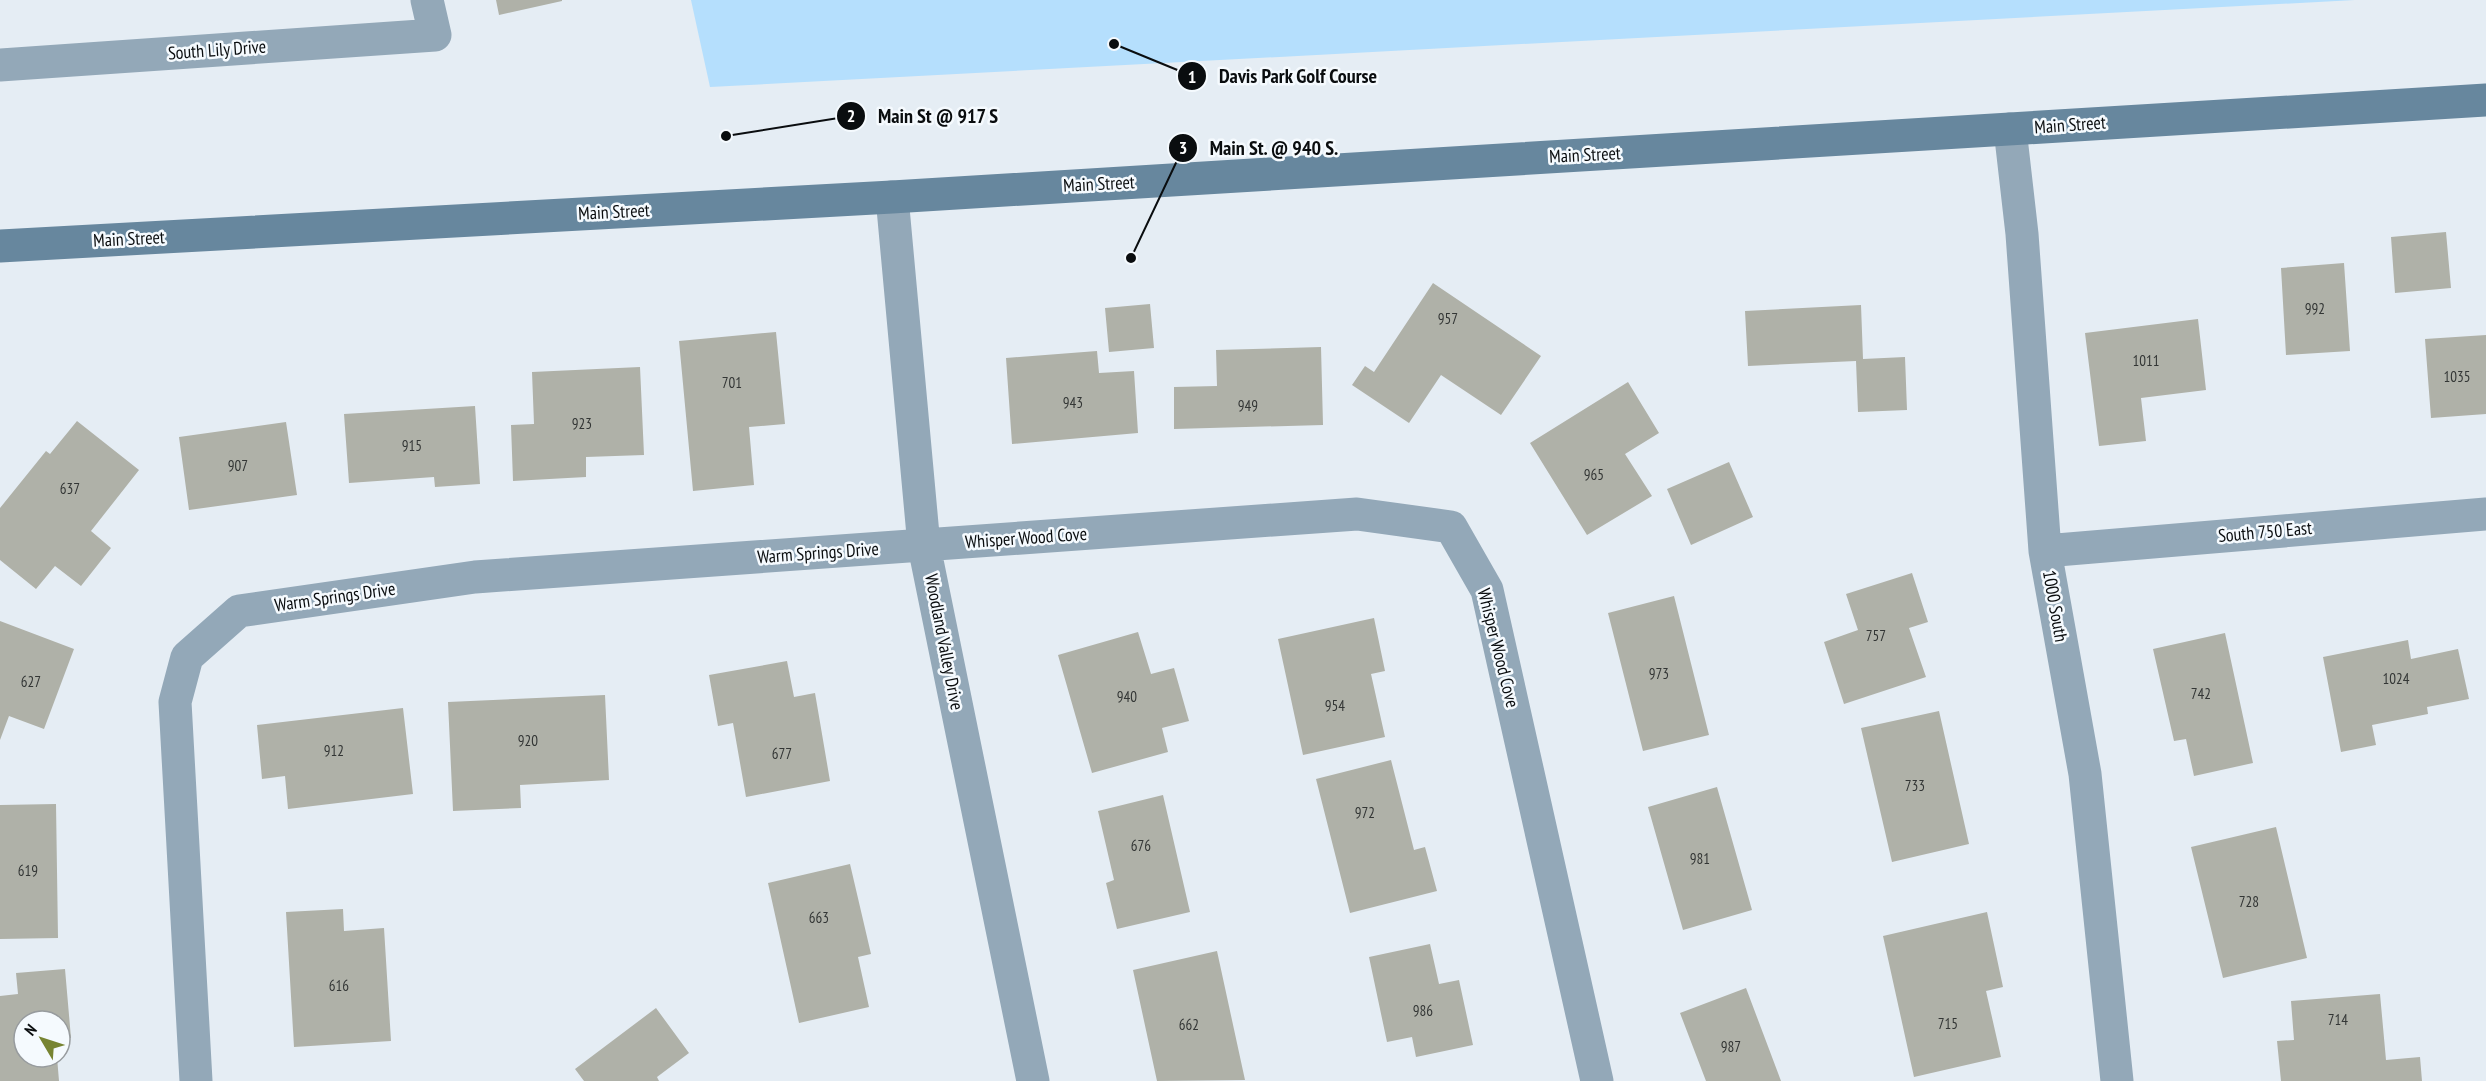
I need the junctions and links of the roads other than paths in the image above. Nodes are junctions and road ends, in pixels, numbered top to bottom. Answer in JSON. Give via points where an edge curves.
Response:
{"nodes":[{"id":1,"x":427,"y":0,"type":"edge"},
{"id":2,"x":0,"y":65,"type":"edge"},
{"id":3,"x":2486,"y":100,"type":"edge"},
{"id":4,"x":2010,"y":129,"type":"junction"},
{"id":5,"x":892,"y":197,"type":"junction"},
{"id":6,"x":0,"y":246,"type":"edge"},
{"id":7,"x":2486,"y":514,"type":"edge"},
{"id":8,"x":924,"y":546,"type":"junction"},
{"id":9,"x":2045,"y":551,"type":"junction"},
{"id":10,"x":196,"y":1081,"type":"edge"},
{"id":11,"x":1033,"y":1081,"type":"edge"},
{"id":12,"x":1598,"y":1081,"type":"edge"},
{"id":13,"x":2116,"y":1081,"type":"edge"}],
"edges":[{"from":1,"to":2,"type":"street","name":"South Lily Drive","via":[[435,35]]},
{"from":3,"to":4,"type":"main road","name":"Main Street"},
{"from":4,"to":5,"type":"main road","name":"Main Street"},
{"from":4,"to":9,"type":"street","name":"1000 South","via":[[2022,234]]},
{"from":5,"to":6,"type":"main road","name":"Main Street"},
{"from":5,"to":8,"type":"street","name":"Woodland Valley Drive"},
{"from":7,"to":9,"type":"street","name":"South 750 East"},
{"from":8,"to":10,"type":"street","name":"Warm Springs Drive","via":[[476,577],[239,611],[187,657],[175,702]]},
{"from":8,"to":11,"type":"street","name":"Woodland Valley Drive"},
{"from":8,"to":12,"type":"street","name":"Whisper Wood Cove","via":[[1358,514],[1451,527],[1487,590]]},
{"from":9,"to":13,"type":"street","name":"1000 South","via":[[2085,774]]}]}
